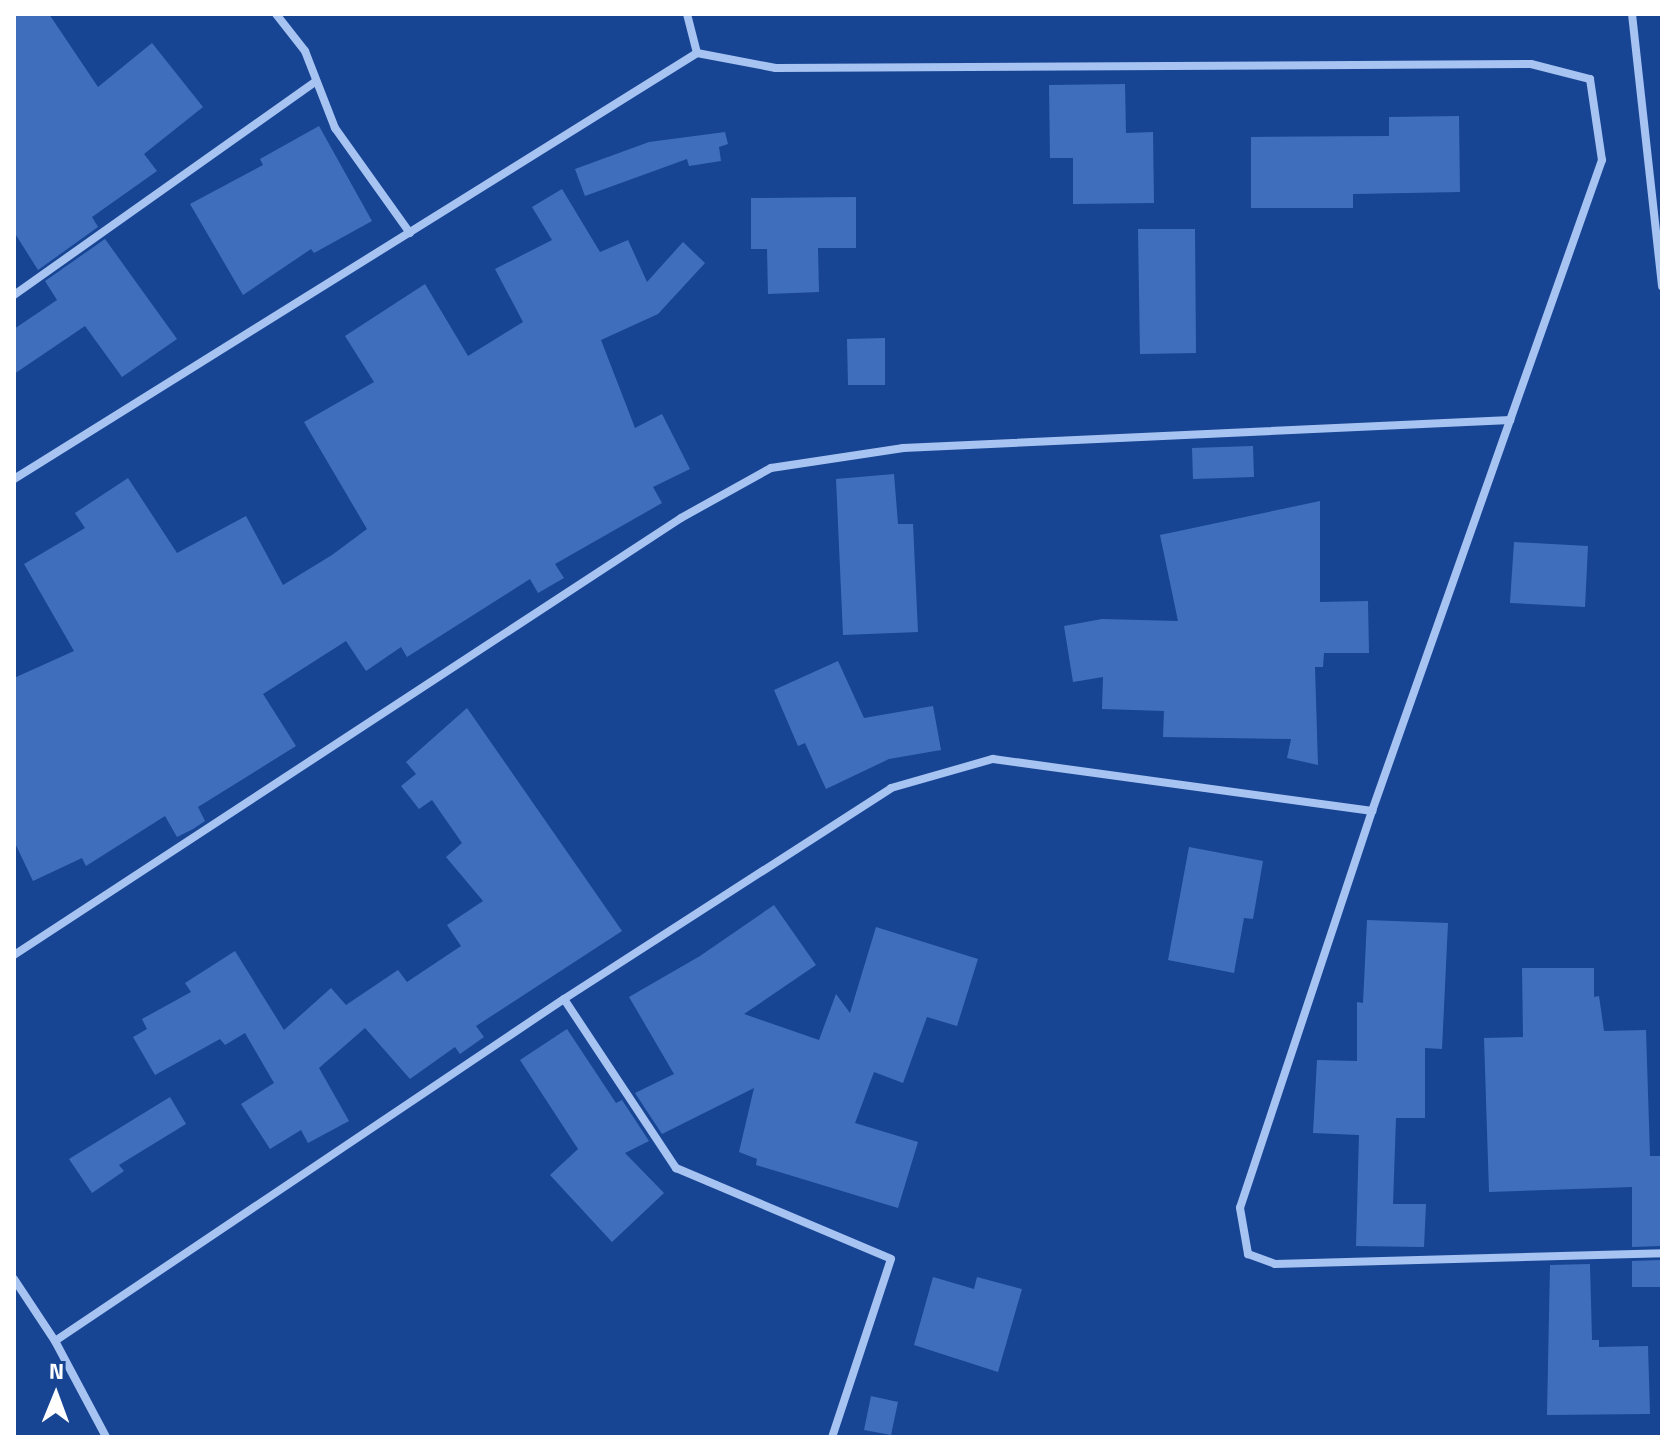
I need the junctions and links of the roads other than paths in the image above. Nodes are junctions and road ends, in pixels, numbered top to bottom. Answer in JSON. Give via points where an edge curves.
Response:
{"nodes":[{"id":1,"x":276,"y":14,"type":"edge"},
{"id":2,"x":687,"y":14,"type":"edge"},
{"id":3,"x":1633,"y":16,"type":"edge"},
{"id":4,"x":697,"y":53,"type":"junction"},
{"id":5,"x":316,"y":81,"type":"junction"},
{"id":6,"x":410,"y":233,"type":"junction"},
{"id":7,"x":1662,"y":286,"type":"edge"},
{"id":8,"x":14,"y":295,"type":"edge"},
{"id":9,"x":1510,"y":420,"type":"junction"},
{"id":10,"x":14,"y":479,"type":"edge"},
{"id":11,"x":1372,"y":811,"type":"junction"},
{"id":12,"x":14,"y":955,"type":"edge"},
{"id":13,"x":564,"y":999,"type":"junction"},
{"id":14,"x":1662,"y":1253,"type":"edge"},
{"id":15,"x":14,"y":1279,"type":"edge"},
{"id":16,"x":55,"y":1341,"type":"junction"},
{"id":17,"x":106,"y":1437,"type":"edge"},
{"id":18,"x":832,"y":1437,"type":"edge"}],
"edges":[{"from":1,"to":5,"type":"street","via":[[305,51]]},
{"from":2,"to":4,"type":"street"},
{"from":3,"to":7,"type":"street"},
{"from":4,"to":6,"type":"street"},
{"from":4,"to":9,"type":"street","via":[[776,68],[1531,64],[1590,79],[1602,160]]},
{"from":5,"to":6,"type":"street","via":[[335,128]]},
{"from":5,"to":8,"type":"street"},
{"from":6,"to":10,"type":"street"},
{"from":9,"to":11,"type":"street"},
{"from":9,"to":12,"type":"street","via":[[903,448],[771,468],[681,518]]},
{"from":11,"to":13,"type":"street","via":[[993,759],[891,788]]},
{"from":11,"to":14,"type":"street","via":[[1240,1208],[1248,1254],[1275,1264]]},
{"from":13,"to":16,"type":"street"},
{"from":13,"to":18,"type":"street","via":[[676,1168],[891,1259]]},
{"from":15,"to":16,"type":"street"},
{"from":16,"to":17,"type":"street"}]}
